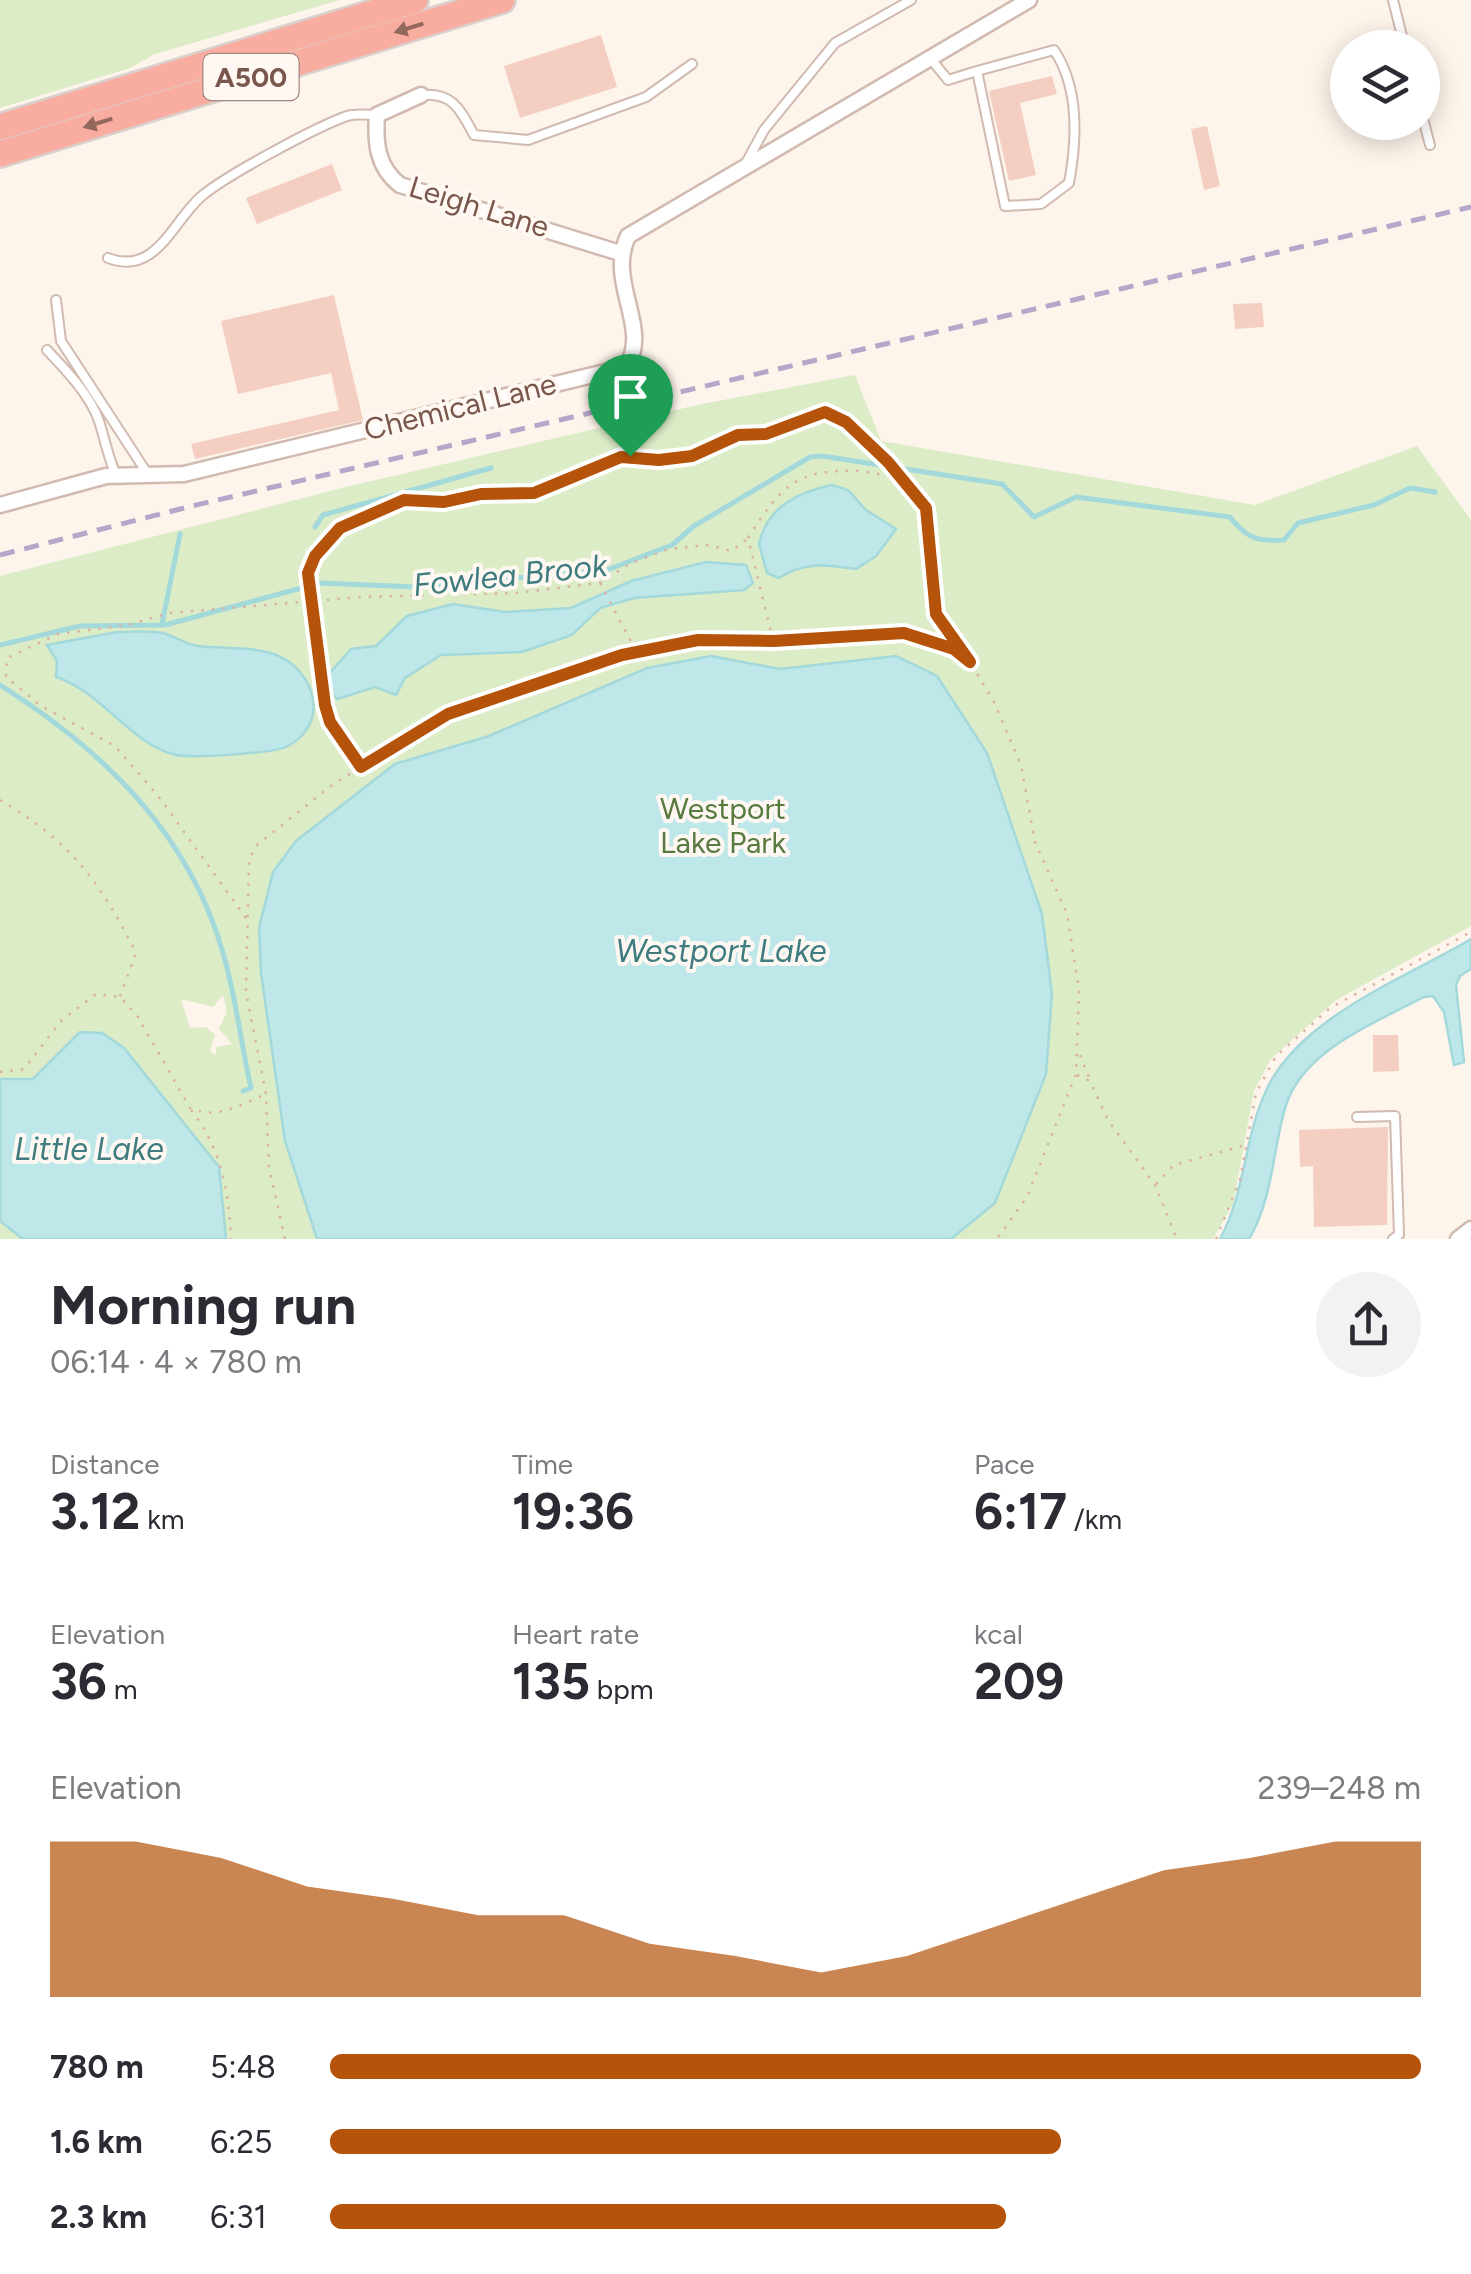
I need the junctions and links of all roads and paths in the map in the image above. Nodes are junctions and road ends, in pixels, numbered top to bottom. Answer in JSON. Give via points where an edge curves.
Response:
{"nodes":[{"id":1,"x":415,"y":0,"type":"edge"},
{"id":2,"x":502,"y":0,"type":"edge"},
{"id":3,"x":911,"y":0,"type":"edge"},
{"id":4,"x":1028,"y":0,"type":"edge"},
{"id":5,"x":1393,"y":0,"type":"edge"},
{"id":6,"x":1400,"y":30,"type":"edge"},
{"id":7,"x":930,"y":58,"type":"junction"},
{"id":8,"x":692,"y":64,"type":"dead end"},
{"id":9,"x":976,"y":71,"type":"junction"},
{"id":10,"x":421,"y":95,"type":"joint"},
{"id":11,"x":378,"y":115,"type":"junction"},
{"id":12,"x":0,"y":127,"type":"edge"},
{"id":13,"x":1429,"y":140,"type":"edge"},
{"id":14,"x":1430,"y":145,"type":"dead end"},
{"id":15,"x":0,"y":154,"type":"edge"},
{"id":16,"x":744,"y":167,"type":"junction"},
{"id":17,"x":620,"y":252,"type":"junction"},
{"id":18,"x":108,"y":258,"type":"dead end"},
{"id":19,"x":56,"y":300,"type":"dead end"},
{"id":20,"x":47,"y":350,"type":"dead end"},
{"id":21,"x":147,"y":473,"type":"junction"},
{"id":22,"x":900,"y":474,"type":"junction"},
{"id":23,"x":116,"y":475,"type":"junction"},
{"id":24,"x":0,"y":505,"type":"edge"},
{"id":25,"x":748,"y":538,"type":"junction"},
{"id":26,"x":600,"y":583,"type":"junction"},
{"id":27,"x":310,"y":603,"type":"junction"},
{"id":28,"x":774,"y":641,"type":"junction"},
{"id":29,"x":637,"y":652,"type":"junction"},
{"id":30,"x":970,"y":662,"type":"junction"},
{"id":31,"x":361,"y":767,"type":"junction"},
{"id":32,"x":0,"y":800,"type":"edge"},
{"id":33,"x":248,"y":922,"type":"junction"},
{"id":34,"x":1471,"y":932,"type":"edge"},
{"id":35,"x":120,"y":997,"type":"junction"},
{"id":36,"x":1079,"y":1050,"type":"junction"},
{"id":37,"x":0,"y":1072,"type":"edge"},
{"id":38,"x":1076,"y":1074,"type":"junction"},
{"id":39,"x":1090,"y":1081,"type":"junction"},
{"id":40,"x":266,"y":1094,"type":"junction"},
{"id":41,"x":190,"y":1108,"type":"junction"},
{"id":42,"x":1357,"y":1117,"type":"dead end"},
{"id":43,"x":1244,"y":1145,"type":"junction"},
{"id":44,"x":1155,"y":1185,"type":"junction"},
{"id":45,"x":1471,"y":1230,"type":"edge"},
{"id":46,"x":231,"y":1239,"type":"edge"},
{"id":47,"x":286,"y":1239,"type":"edge"},
{"id":48,"x":996,"y":1239,"type":"edge"},
{"id":49,"x":1177,"y":1239,"type":"edge"},
{"id":50,"x":1216,"y":1239,"type":"edge"},
{"id":51,"x":1393,"y":1239,"type":"edge"},
{"id":52,"x":1458,"y":1239,"type":"edge"}],
"edges":[{"from":1,"to":12,"type":"highway","number":"A500"},
{"from":2,"to":15,"type":"highway","number":"A500","one_way":true},
{"from":3,"to":16,"type":"lane","via":[[835,43],[764,130]]},
{"from":4,"to":7,"type":"street"},
{"from":5,"to":6,"type":"lane"},
{"from":7,"to":9,"type":"lane","via":[[948,80]]},
{"from":7,"to":16,"type":"street"},
{"from":8,"to":10,"type":"lane","via":[[646,97],[528,140],[474,135],[453,100]]},
{"from":9,"to":9,"type":"lane","via":[[1004,206],[1041,204],[1069,183],[1077,143],[1066,68],[1054,50]]},
{"from":10,"to":11,"type":"street"},
{"from":11,"to":17,"type":"street","name":"Leigh Lane","via":[[376,148],[400,185]]},
{"from":11,"to":18,"type":"lane","via":[[350,114],[226,180],[201,196],[174,235],[145,256],[121,263]]},
{"from":13,"to":14,"type":"lane"},
{"from":16,"to":17,"type":"street","via":[[628,236]]},
{"from":17,"to":21,"type":"street","name":"Chemical Lane","via":[[635,338],[626,367],[184,474]]},
{"from":19,"to":21,"type":"lane","via":[[60,342]]},
{"from":20,"to":23,"type":"lane","via":[[98,419]]},
{"from":21,"to":23,"type":"street","name":"Chemical Lane"},
{"from":22,"to":25,"type":"path","via":[[801,478],[774,496]]},
{"from":22,"to":27,"type":"path","via":[[846,422],[825,412],[766,434],[738,435],[692,456],[621,457],[534,493],[404,500],[340,528],[308,573]]},
{"from":22,"to":30,"type":"path","via":[[926,508],[936,614]]},
{"from":23,"to":24,"type":"street","name":"Chemical Lane"},
{"from":25,"to":26,"type":"path","via":[[732,550],[669,550]]},
{"from":25,"to":28,"type":"path"},
{"from":26,"to":27,"type":"path"},
{"from":26,"to":29,"type":"path"},
{"from":27,"to":31,"type":"path","via":[[330,722]]},
{"from":27,"to":33,"type":"path","via":[[169,614],[58,634],[8,658],[6,677],[40,706],[115,746],[160,797]]},
{"from":28,"to":29,"type":"path","via":[[698,640]]},
{"from":28,"to":30,"type":"path","via":[[904,633],[954,649]]},
{"from":29,"to":31,"type":"path","via":[[448,714]]},
{"from":30,"to":36,"type":"path","via":[[1021,765],[1035,842],[1067,914],[1079,990]]},
{"from":31,"to":33,"type":"path","via":[[256,846],[249,860]]},
{"from":32,"to":35,"type":"path","via":[[84,863],[136,953]]},
{"from":33,"to":40,"type":"path","via":[[246,992]]},
{"from":34,"to":43,"type":"path","via":[[1330,1008],[1276,1056],[1256,1093]]},
{"from":35,"to":37,"type":"path","via":[[96,994],[61,1021],[24,1069]]},
{"from":35,"to":41,"type":"path"},
{"from":36,"to":38,"type":"path"},
{"from":36,"to":39,"type":"path"},
{"from":38,"to":39,"type":"path"},
{"from":38,"to":48,"type":"path","via":[[1027,1197]]},
{"from":39,"to":44,"type":"path","via":[[1108,1120]]},
{"from":40,"to":41,"type":"path","via":[[223,1112]]},
{"from":40,"to":47,"type":"path","via":[[270,1167]]},
{"from":41,"to":46,"type":"path","via":[[211,1135],[223,1170]]},
{"from":42,"to":51,"type":"lane","via":[[1394,1116],[1399,1235]]},
{"from":43,"to":44,"type":"path","via":[[1174,1165]]},
{"from":43,"to":50,"type":"path","via":[[1237,1190]]},
{"from":44,"to":49,"type":"path"},
{"from":45,"to":52,"type":"street"}]}
